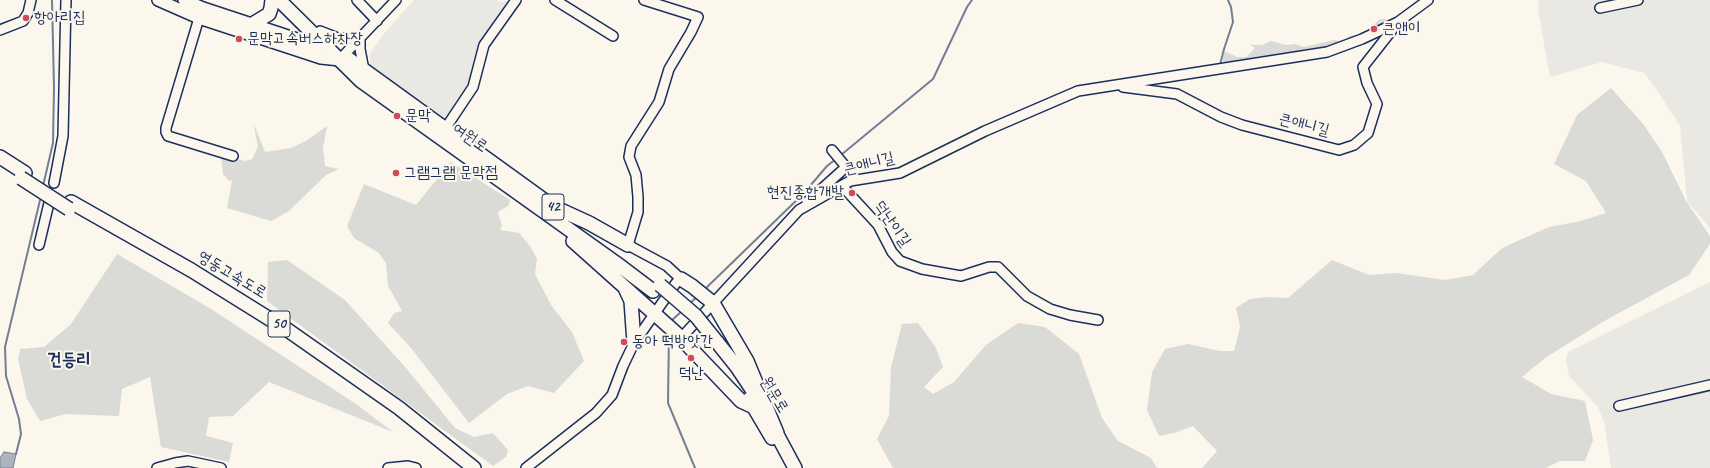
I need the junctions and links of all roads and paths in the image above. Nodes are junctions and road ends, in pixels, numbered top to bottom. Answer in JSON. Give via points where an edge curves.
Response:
{"nodes":[{"id":1,"x":31,"y":0,"type":"edge"},
{"id":2,"x":66,"y":0,"type":"edge"},
{"id":3,"x":158,"y":0,"type":"edge"},
{"id":4,"x":184,"y":0,"type":"edge"},
{"id":5,"x":272,"y":0,"type":"edge"},
{"id":6,"x":278,"y":0,"type":"edge"},
{"id":7,"x":291,"y":0,"type":"edge"},
{"id":8,"x":357,"y":0,"type":"edge"},
{"id":9,"x":396,"y":0,"type":"edge"},
{"id":10,"x":516,"y":0,"type":"edge"},
{"id":11,"x":556,"y":0,"type":"edge"},
{"id":12,"x":644,"y":0,"type":"edge"},
{"id":13,"x":1428,"y":0,"type":"edge"},
{"id":14,"x":1638,"y":0,"type":"edge"},
{"id":15,"x":1600,"y":8,"type":"dead end"},
{"id":16,"x":201,"y":13,"type":"junction"},
{"id":17,"x":377,"y":21,"type":"junction"},
{"id":18,"x":1398,"y":22,"type":"junction"},
{"id":19,"x":254,"y":24,"type":"junction"},
{"id":20,"x":0,"y":30,"type":"edge"},
{"id":21,"x":320,"y":32,"type":"junction"},
{"id":22,"x":614,"y":36,"type":"dead end"},
{"id":23,"x":360,"y":39,"type":"junction"},
{"id":24,"x":342,"y":57,"type":"junction"},
{"id":25,"x":364,"y":70,"type":"junction"},
{"id":26,"x":1109,"y":86,"type":"junction"},
{"id":27,"x":427,"y":129,"type":"junction"},
{"id":28,"x":413,"y":131,"type":"dead end"},
{"id":29,"x":442,"y":133,"type":"junction"},
{"id":30,"x":833,"y":151,"type":"dead end"},
{"id":31,"x":233,"y":156,"type":"dead end"},
{"id":32,"x":0,"y":157,"type":"edge"},
{"id":33,"x":0,"y":165,"type":"edge"},
{"id":34,"x":23,"y":175,"type":"junction"},
{"id":35,"x":54,"y":183,"type":"dead end"},
{"id":36,"x":842,"y":186,"type":"junction"},
{"id":37,"x":49,"y":203,"type":"dead end"},
{"id":38,"x":70,"y":205,"type":"junction"},
{"id":39,"x":799,"y":210,"type":"junction"},
{"id":40,"x":551,"y":211,"type":"junction"},
{"id":41,"x":39,"y":245,"type":"dead end"},
{"id":42,"x":628,"y":245,"type":"junction"},
{"id":43,"x":681,"y":278,"type":"junction"},
{"id":44,"x":624,"y":285,"type":"junction"},
{"id":45,"x":710,"y":301,"type":"junction"},
{"id":46,"x":659,"y":317,"type":"junction"},
{"id":47,"x":1098,"y":320,"type":"dead end"},
{"id":48,"x":679,"y":336,"type":"junction"},
{"id":49,"x":634,"y":343,"type":"junction"},
{"id":50,"x":715,"y":345,"type":"junction"},
{"id":51,"x":1710,"y":385,"type":"edge"},
{"id":52,"x":1619,"y":406,"type":"dead end"},
{"id":53,"x":754,"y":407,"type":"junction"},
{"id":54,"x":777,"y":433,"type":"junction"},
{"id":55,"x":157,"y":468,"type":"edge"},
{"id":56,"x":221,"y":468,"type":"edge"},
{"id":57,"x":388,"y":468,"type":"edge"},
{"id":58,"x":416,"y":468,"type":"edge"},
{"id":59,"x":459,"y":468,"type":"edge"},
{"id":60,"x":474,"y":468,"type":"edge"},
{"id":61,"x":526,"y":468,"type":"edge"},
{"id":62,"x":786,"y":468,"type":"edge"},
{"id":63,"x":795,"y":468,"type":"edge"}],
"edges":[{"from":1,"to":20,"type":"street","via":[[23,21]]},
{"from":2,"to":35,"type":"street","via":[[63,136]]},
{"from":3,"to":16,"type":"main road"},
{"from":4,"to":16,"type":"main road"},
{"from":5,"to":19,"type":"highway","via":[[272,8],[268,14]]},
{"from":6,"to":24,"type":"highway","name":"여원로","number":"42"},
{"from":7,"to":21,"type":"highway","name":"여원로","number":"42"},
{"from":8,"to":17,"type":"street"},
{"from":9,"to":17,"type":"street"},
{"from":10,"to":29,"type":"street","via":[[484,45],[473,87]]},
{"from":11,"to":22,"type":"street"},
{"from":12,"to":42,"type":"street","via":[[698,17],[669,69],[659,102],[631,146],[629,157],[636,175],[638,212]]},
{"from":13,"to":18,"type":"street","name":"큰애니길"},
{"from":14,"to":15,"type":"street"},
{"from":16,"to":19,"type":"main road"},
{"from":16,"to":24,"type":"main road","via":[[321,58]]},
{"from":16,"to":31,"type":"street","via":[[166,132],[168,136]]},
{"from":17,"to":23,"type":"street"},
{"from":18,"to":26,"type":"street","name":"큰애니길","via":[[1327,52]]},
{"from":18,"to":26,"type":"street","name":"큰애니길","via":[[1363,67],[1367,83],[1378,104],[1368,133],[1354,145],[1339,150],[1242,125],[1177,94]]},
{"from":19,"to":24,"type":"main road"},
{"from":21,"to":23,"type":"street","via":[[338,38]]},
{"from":21,"to":24,"type":"highway","name":"여원로","number":"42"},
{"from":23,"to":24,"type":"street"},
{"from":23,"to":25,"type":"street"},
{"from":24,"to":25,"type":"highway","name":"여원로","number":"42"},
{"from":24,"to":27,"type":"highway","name":"여원로","number":"42","via":[[361,81]]},
{"from":25,"to":29,"type":"highway","name":"여원로","number":"42"},
{"from":26,"to":36,"type":"street","name":"큰애니길","via":[[1078,91],[985,131],[900,173],[850,181]]},
{"from":27,"to":28,"type":"highway"},
{"from":27,"to":29,"type":"highway","name":"여원로","number":"42"},
{"from":29,"to":40,"type":"highway","name":"여원로","number":"42"},
{"from":30,"to":39,"type":"street","via":[[846,167]]},
{"from":32,"to":34,"type":"highway","name":"영동고속도로","number":"50"},
{"from":33,"to":34,"type":"highway","name":"영동고속도로","number":"50"},
{"from":34,"to":38,"type":"highway","name":"영동고속도로","number":"50"},
{"from":36,"to":39,"type":"street","name":"큰애니길"},
{"from":36,"to":47,"type":"street","name":"덕난이길","via":[[878,225],[892,252],[900,261],[922,269],[961,276],[989,267],[998,267],[1027,296],[1050,309]]},
{"from":37,"to":41,"type":"street"},
{"from":38,"to":59,"type":"highway","name":"영동고속도로","number":"50","via":[[351,382]]},
{"from":38,"to":60,"type":"highway","name":"영동고속도로","number":"50","via":[[191,270],[289,330],[399,408]]},
{"from":39,"to":45,"type":"street","name":"큰애니길"},
{"from":40,"to":42,"type":"highway","via":[[589,223]]},
{"from":40,"to":44,"type":"highway","via":[[558,228]]},
{"from":40,"to":50,"type":"highway","name":"여원로","number":"42","bridge":true,"via":[[696,316]]},
{"from":42,"to":43,"type":"street","via":[[667,266]]},
{"from":43,"to":45,"type":"highway"},
{"from":43,"to":46,"type":"street"},
{"from":44,"to":46,"type":"highway"},
{"from":44,"to":49,"type":"highway","via":[[631,301]]},
{"from":45,"to":48,"type":"street","name":"큰애니길"},
{"from":45,"to":54,"type":"highway","via":[[747,361]]},
{"from":46,"to":48,"type":"highway"},
{"from":46,"to":49,"type":"street"},
{"from":48,"to":53,"type":"highway","via":[[741,400]]},
{"from":49,"to":61,"type":"street","via":[[622,366],[612,395],[596,413]]},
{"from":50,"to":53,"type":"highway","name":"원문로","number":"42"},
{"from":50,"to":54,"type":"highway","name":"원문로","number":"42","via":[[751,388]]},
{"from":51,"to":52,"type":"street"},
{"from":53,"to":62,"type":"highway","name":"원문로","number":"42"},
{"from":54,"to":63,"type":"highway","name":"원문로","number":"42"},
{"from":55,"to":56,"type":"street","via":[[188,461]]},
{"from":57,"to":58,"type":"street"}]}
